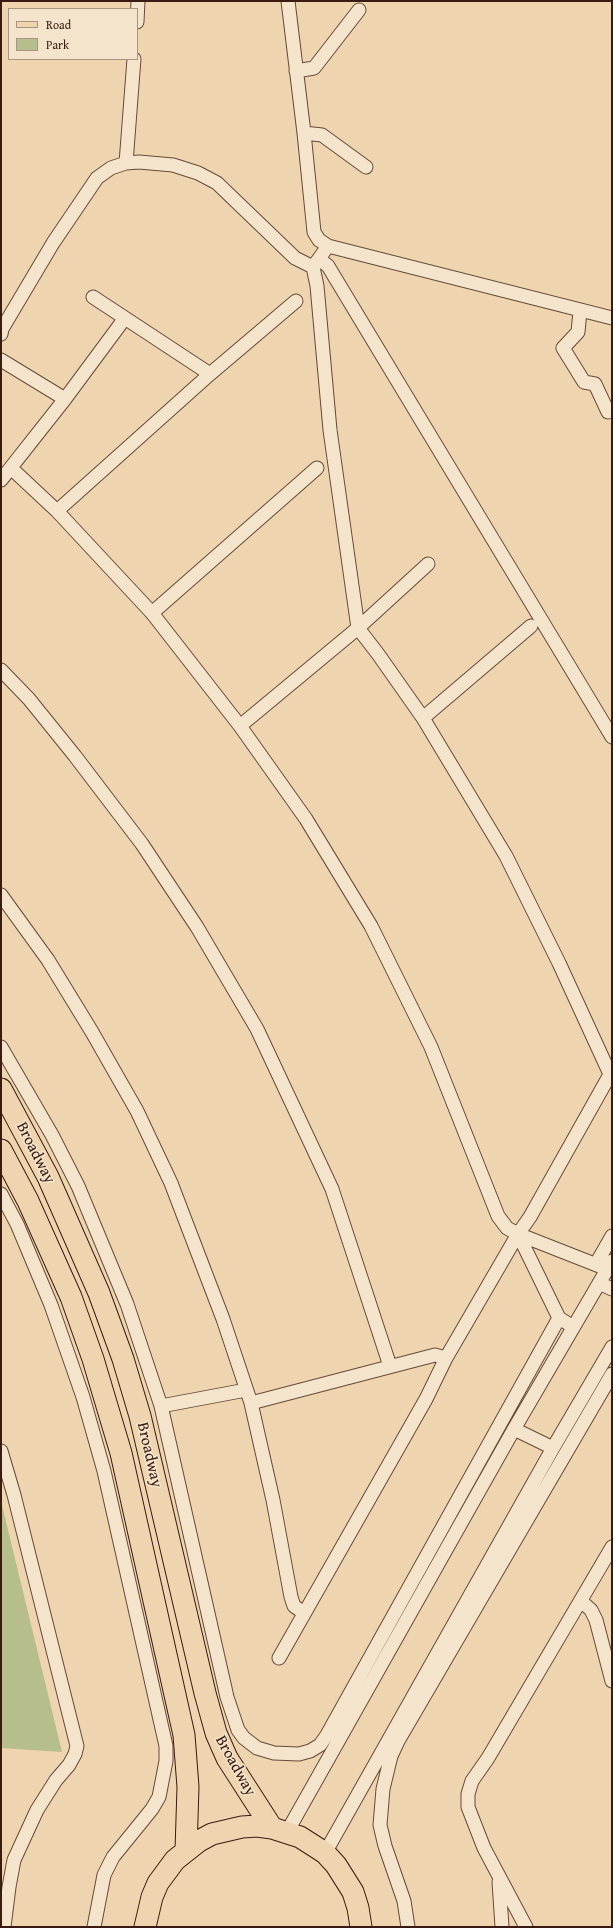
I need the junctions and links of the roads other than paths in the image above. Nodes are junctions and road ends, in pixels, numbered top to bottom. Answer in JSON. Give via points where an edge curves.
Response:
{"nodes":[{"id":1,"x":288,"y":1,"type":"edge"},
{"id":2,"x":359,"y":10,"type":"dead end"},
{"id":3,"x":134,"y":60,"type":"edge"},
{"id":4,"x":296,"y":71,"type":"junction"},
{"id":5,"x":304,"y":132,"type":"junction"},
{"id":6,"x":126,"y":163,"type":"junction"},
{"id":7,"x":366,"y":167,"type":"dead end"},
{"id":8,"x":328,"y":246,"type":"junction"},
{"id":9,"x":316,"y":263,"type":"junction"},
{"id":10,"x":93,"y":297,"type":"dead end"},
{"id":11,"x":296,"y":301,"type":"dead end"},
{"id":12,"x":580,"y":312,"type":"junction"},
{"id":13,"x":125,"y":318,"type":"junction"},
{"id":14,"x":612,"y":318,"type":"edge"},
{"id":15,"x":1,"y":334,"type":"edge"},
{"id":16,"x":1,"y":360,"type":"edge"},
{"id":17,"x":210,"y":374,"type":"junction"},
{"id":18,"x":65,"y":399,"type":"junction"},
{"id":19,"x":608,"y":412,"type":"dead end"},
{"id":20,"x":11,"y":468,"type":"junction"},
{"id":21,"x":317,"y":468,"type":"dead end"},
{"id":22,"x":1,"y":480,"type":"edge"},
{"id":23,"x":57,"y":511,"type":"junction"},
{"id":24,"x":428,"y":564,"type":"dead end"},
{"id":25,"x":152,"y":613,"type":"junction"},
{"id":26,"x":531,"y":626,"type":"dead end"},
{"id":27,"x":358,"y":628,"type":"junction"},
{"id":28,"x":1,"y":670,"type":"edge"},
{"id":29,"x":423,"y":718,"type":"junction"},
{"id":30,"x":240,"y":726,"type":"junction"},
{"id":31,"x":612,"y":737,"type":"edge"},
{"id":32,"x":1,"y":895,"type":"edge"},
{"id":33,"x":1,"y":1046,"type":"edge"},
{"id":34,"x":611,"y":1072,"type":"edge"},
{"id":35,"x":1,"y":1089,"type":"edge"},
{"id":36,"x":1,"y":1150,"type":"edge"},
{"id":37,"x":69,"y":1169,"type":"junction"},
{"id":38,"x":48,"y":1177,"type":"junction"},
{"id":39,"x":22,"y":1190,"type":"junction"},
{"id":40,"x":3,"y":1197,"type":"edge"},
{"id":41,"x":518,"y":1234,"type":"junction"},
{"id":42,"x":612,"y":1236,"type":"edge"},
{"id":43,"x":605,"y":1265,"type":"edge"},
{"id":44,"x":599,"y":1283,"type":"junction"},
{"id":45,"x":612,"y":1290,"type":"edge"},
{"id":46,"x":559,"y":1318,"type":"junction"},
{"id":47,"x":574,"y":1327,"type":"junction"},
{"id":48,"x":612,"y":1347,"type":"edge"},
{"id":49,"x":446,"y":1358,"type":"junction"},
{"id":50,"x":390,"y":1366,"type":"junction"},
{"id":51,"x":609,"y":1370,"type":"edge"},
{"id":52,"x":246,"y":1390,"type":"junction"},
{"id":53,"x":250,"y":1403,"type":"junction"},
{"id":54,"x":161,"y":1406,"type":"junction"},
{"id":55,"x":514,"y":1429,"type":"junction"},
{"id":56,"x":553,"y":1448,"type":"junction"},
{"id":57,"x":1,"y":1451,"type":"edge"},
{"id":58,"x":612,"y":1547,"type":"edge"},
{"id":59,"x":581,"y":1601,"type":"junction"},
{"id":60,"x":304,"y":1613,"type":"junction"},
{"id":61,"x":213,"y":1640,"type":"junction"},
{"id":62,"x":194,"y":1646,"type":"junction"},
{"id":63,"x":155,"y":1650,"type":"junction"},
{"id":64,"x":279,"y":1658,"type":"dead end"},
{"id":65,"x":612,"y":1681,"type":"edge"},
{"id":66,"x":280,"y":1830,"type":"junction"},
{"id":67,"x":186,"y":1850,"type":"junction"},
{"id":68,"x":325,"y":1853,"type":"junction"},
{"id":69,"x":498,"y":1878,"type":"junction"},
{"id":70,"x":4,"y":1927,"type":"edge"},
{"id":71,"x":94,"y":1927,"type":"edge"},
{"id":72,"x":145,"y":1927,"type":"edge"},
{"id":73,"x":361,"y":1927,"type":"edge"},
{"id":74,"x":408,"y":1927,"type":"edge"},
{"id":75,"x":502,"y":1927,"type":"edge"},
{"id":76,"x":526,"y":1927,"type":"edge"}],
"edges":[{"from":1,"to":4,"type":"street"},
{"from":2,"to":4,"type":"street","via":[[314,68]]},
{"from":3,"to":6,"type":"street"},
{"from":4,"to":5,"type":"street"},
{"from":5,"to":7,"type":"street","via":[[322,135]]},
{"from":5,"to":8,"type":"street","via":[[314,232],[319,240]]},
{"from":6,"to":9,"type":"street","via":[[173,165],[198,173],[217,183],[295,258]]},
{"from":6,"to":15,"type":"street","via":[[111,168],[97,178],[53,243]]},
{"from":8,"to":9,"type":"street"},
{"from":8,"to":12,"type":"street"},
{"from":9,"to":27,"type":"street","via":[[330,430]]},
{"from":9,"to":31,"type":"street","via":[[328,266]]},
{"from":10,"to":13,"type":"street"},
{"from":11,"to":17,"type":"street"},
{"from":12,"to":14,"type":"street"},
{"from":12,"to":19,"type":"street","via":[[578,332],[563,348],[584,382],[594,384]]},
{"from":13,"to":17,"type":"street"},
{"from":13,"to":18,"type":"street"},
{"from":16,"to":18,"type":"street"},
{"from":17,"to":23,"type":"street"},
{"from":18,"to":20,"type":"street"},
{"from":20,"to":22,"type":"street"},
{"from":20,"to":23,"type":"street"},
{"from":21,"to":25,"type":"street"},
{"from":23,"to":25,"type":"street"},
{"from":24,"to":27,"type":"street"},
{"from":25,"to":30,"type":"street"},
{"from":26,"to":29,"type":"street"},
{"from":27,"to":29,"type":"street"},
{"from":27,"to":30,"type":"street"},
{"from":28,"to":50,"type":"street","via":[[75,756],[142,844],[197,927],[257,1029],[332,1189]]},
{"from":29,"to":34,"type":"street","via":[[506,856]]},
{"from":30,"to":41,"type":"street","via":[[306,819],[371,926],[431,1047],[498,1216],[507,1228]]},
{"from":32,"to":52,"type":"street","via":[[52,967],[137,1112],[177,1196],[223,1319]]},
{"from":33,"to":37,"type":"street"},
{"from":34,"to":41,"type":"street"},
{"from":35,"to":38,"type":"main road","name":"Broadway"},
{"from":36,"to":39,"type":"main road","name":"Broadway"},
{"from":37,"to":38,"type":"street"},
{"from":37,"to":54,"type":"street","via":[[106,1250],[127,1304]]},
{"from":38,"to":62,"type":"main road","name":"Broadway","via":[[99,1292],[127,1374],[140,1416]]},
{"from":39,"to":40,"type":"street"},
{"from":39,"to":63,"type":"main road","name":"Broadway","via":[[71,1297],[106,1400],[121,1453]]},
{"from":40,"to":63,"type":"street","via":[[51,1305],[83,1397]]},
{"from":41,"to":43,"type":"street"},
{"from":41,"to":46,"type":"street"},
{"from":41,"to":49,"type":"street"},
{"from":42,"to":43,"type":"street"},
{"from":43,"to":44,"type":"street"},
{"from":44,"to":45,"type":"street"},
{"from":44,"to":47,"type":"street"},
{"from":46,"to":47,"type":"street"},
{"from":46,"to":61,"type":"street","via":[[340,1714],[320,1745],[310,1751],[286,1755],[265,1751],[244,1738],[238,1730],[231,1710]]},
{"from":47,"to":55,"type":"street"},
{"from":48,"to":51,"type":"street"},
{"from":49,"to":50,"type":"street","via":[[435,1355]]},
{"from":49,"to":60,"type":"street","via":[[373,1494]]},
{"from":50,"to":53,"type":"street"},
{"from":51,"to":56,"type":"street"},
{"from":51,"to":74,"type":"street","via":[[391,1756],[383,1789],[380,1825],[404,1901]]},
{"from":52,"to":53,"type":"street"},
{"from":52,"to":54,"type":"street"},
{"from":53,"to":60,"type":"street","via":[[273,1500],[291,1597],[294,1606]]},
{"from":54,"to":61,"type":"street"},
{"from":55,"to":56,"type":"street"},
{"from":55,"to":66,"type":"street"},
{"from":56,"to":68,"type":"street"},
{"from":57,"to":70,"type":"street","via":[[77,1746],[69,1764],[37,1810],[14,1860]]},
{"from":58,"to":59,"type":"street"},
{"from":59,"to":65,"type":"street","via":[[591,1610],[596,1620]]},
{"from":59,"to":69,"type":"street","via":[[472,1781],[468,1794],[468,1807]]},
{"from":60,"to":64,"type":"street"},
{"from":61,"to":62,"type":"street"},
{"from":62,"to":66,"type":"main road","name":"Broadway","via":[[205,1693],[223,1750]]},
{"from":63,"to":67,"type":"main road","name":"Broadway","via":[[186,1749]]},
{"from":63,"to":71,"type":"street","via":[[166,1746],[162,1784],[159,1797],[152,1809],[113,1856],[104,1875]]},
{"from":66,"to":67,"type":"main road","via":[[242,1827],[227,1830],[199,1841]]},
{"from":66,"to":68,"type":"main road","via":[[307,1840]]},
{"from":67,"to":72,"type":"main road","via":[[158,1883]]},
{"from":68,"to":73,"type":"main road","via":[[339,1869],[353,1892]]},
{"from":69,"to":75,"type":"street"},
{"from":69,"to":76,"type":"street"}]}
